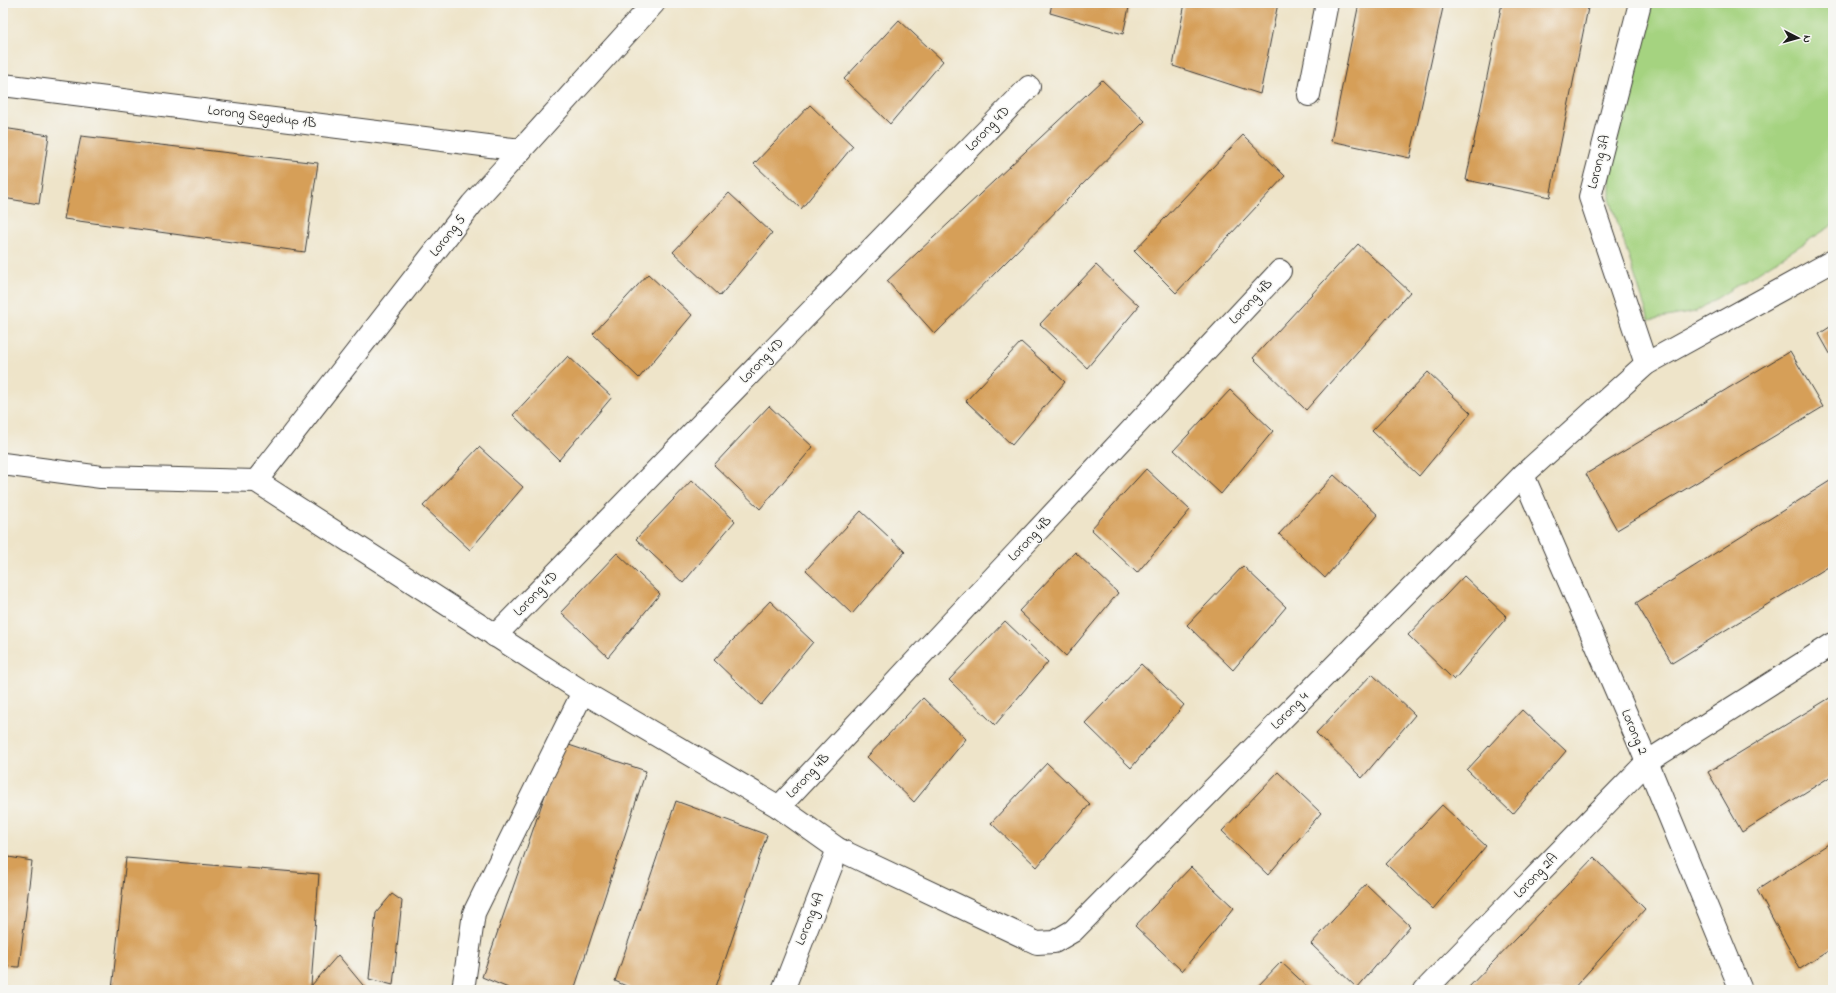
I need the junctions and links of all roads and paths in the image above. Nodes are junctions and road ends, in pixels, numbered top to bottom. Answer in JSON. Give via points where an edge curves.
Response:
{"nodes":[{"id":1,"x":654,"y":3,"type":"edge"},
{"id":2,"x":1327,"y":3,"type":"edge"},
{"id":3,"x":1640,"y":3,"type":"edge"},
{"id":4,"x":3,"y":84,"type":"edge"},
{"id":5,"x":1029,"y":87,"type":"dead end"},
{"id":6,"x":1309,"y":95,"type":"dead end"},
{"id":7,"x":520,"y":150,"type":"junction"},
{"id":8,"x":1833,"y":261,"type":"edge"},
{"id":9,"x":1280,"y":270,"type":"dead end"},
{"id":10,"x":1646,"y":364,"type":"junction"},
{"id":11,"x":3,"y":464,"type":"edge"},
{"id":12,"x":1523,"y":475,"type":"junction"},
{"id":13,"x":256,"y":481,"type":"junction"},
{"id":14,"x":495,"y":636,"type":"junction"},
{"id":15,"x":1833,"y":644,"type":"edge"},
{"id":16,"x":583,"y":692,"type":"junction"},
{"id":17,"x":1647,"y":762,"type":"junction"},
{"id":18,"x":779,"y":807,"type":"junction"},
{"id":19,"x":838,"y":849,"type":"junction"},
{"id":20,"x":463,"y":990,"type":"edge"},
{"id":21,"x":782,"y":990,"type":"edge"},
{"id":22,"x":1425,"y":990,"type":"edge"},
{"id":23,"x":1741,"y":990,"type":"edge"}],
"edges":[{"from":1,"to":7,"type":"street","name":"Lorong 5"},
{"from":2,"to":6,"type":"street"},
{"from":3,"to":10,"type":"street","name":"Lorong 3A","via":[[1590,197]]},
{"from":4,"to":7,"type":"street","name":"Lorong Segedup 1B"},
{"from":5,"to":14,"type":"street","name":"Lorong 4D"},
{"from":7,"to":13,"type":"street","name":"Lorong 5","via":[[472,204]]},
{"from":8,"to":10,"type":"street","name":"Lorong 4"},
{"from":9,"to":18,"type":"street","name":"Lorong 4B"},
{"from":10,"to":12,"type":"street","name":"Lorong 4"},
{"from":11,"to":13,"type":"street","via":[[101,477]]},
{"from":12,"to":17,"type":"street","name":"Lorong 2"},
{"from":12,"to":19,"type":"street","name":"Lorong 4","via":[[1073,931],[1054,942],[1037,943]]},
{"from":13,"to":14,"type":"street"},
{"from":14,"to":16,"type":"street"},
{"from":15,"to":17,"type":"street","name":"Lorong 2A"},
{"from":16,"to":18,"type":"street"},
{"from":16,"to":20,"type":"street","via":[[474,913]]},
{"from":17,"to":22,"type":"street","name":"Lorong 2A"},
{"from":17,"to":23,"type":"street","name":"Lorong 2"},
{"from":18,"to":19,"type":"street"},
{"from":19,"to":21,"type":"street","name":"Lorong 4A"}]}
